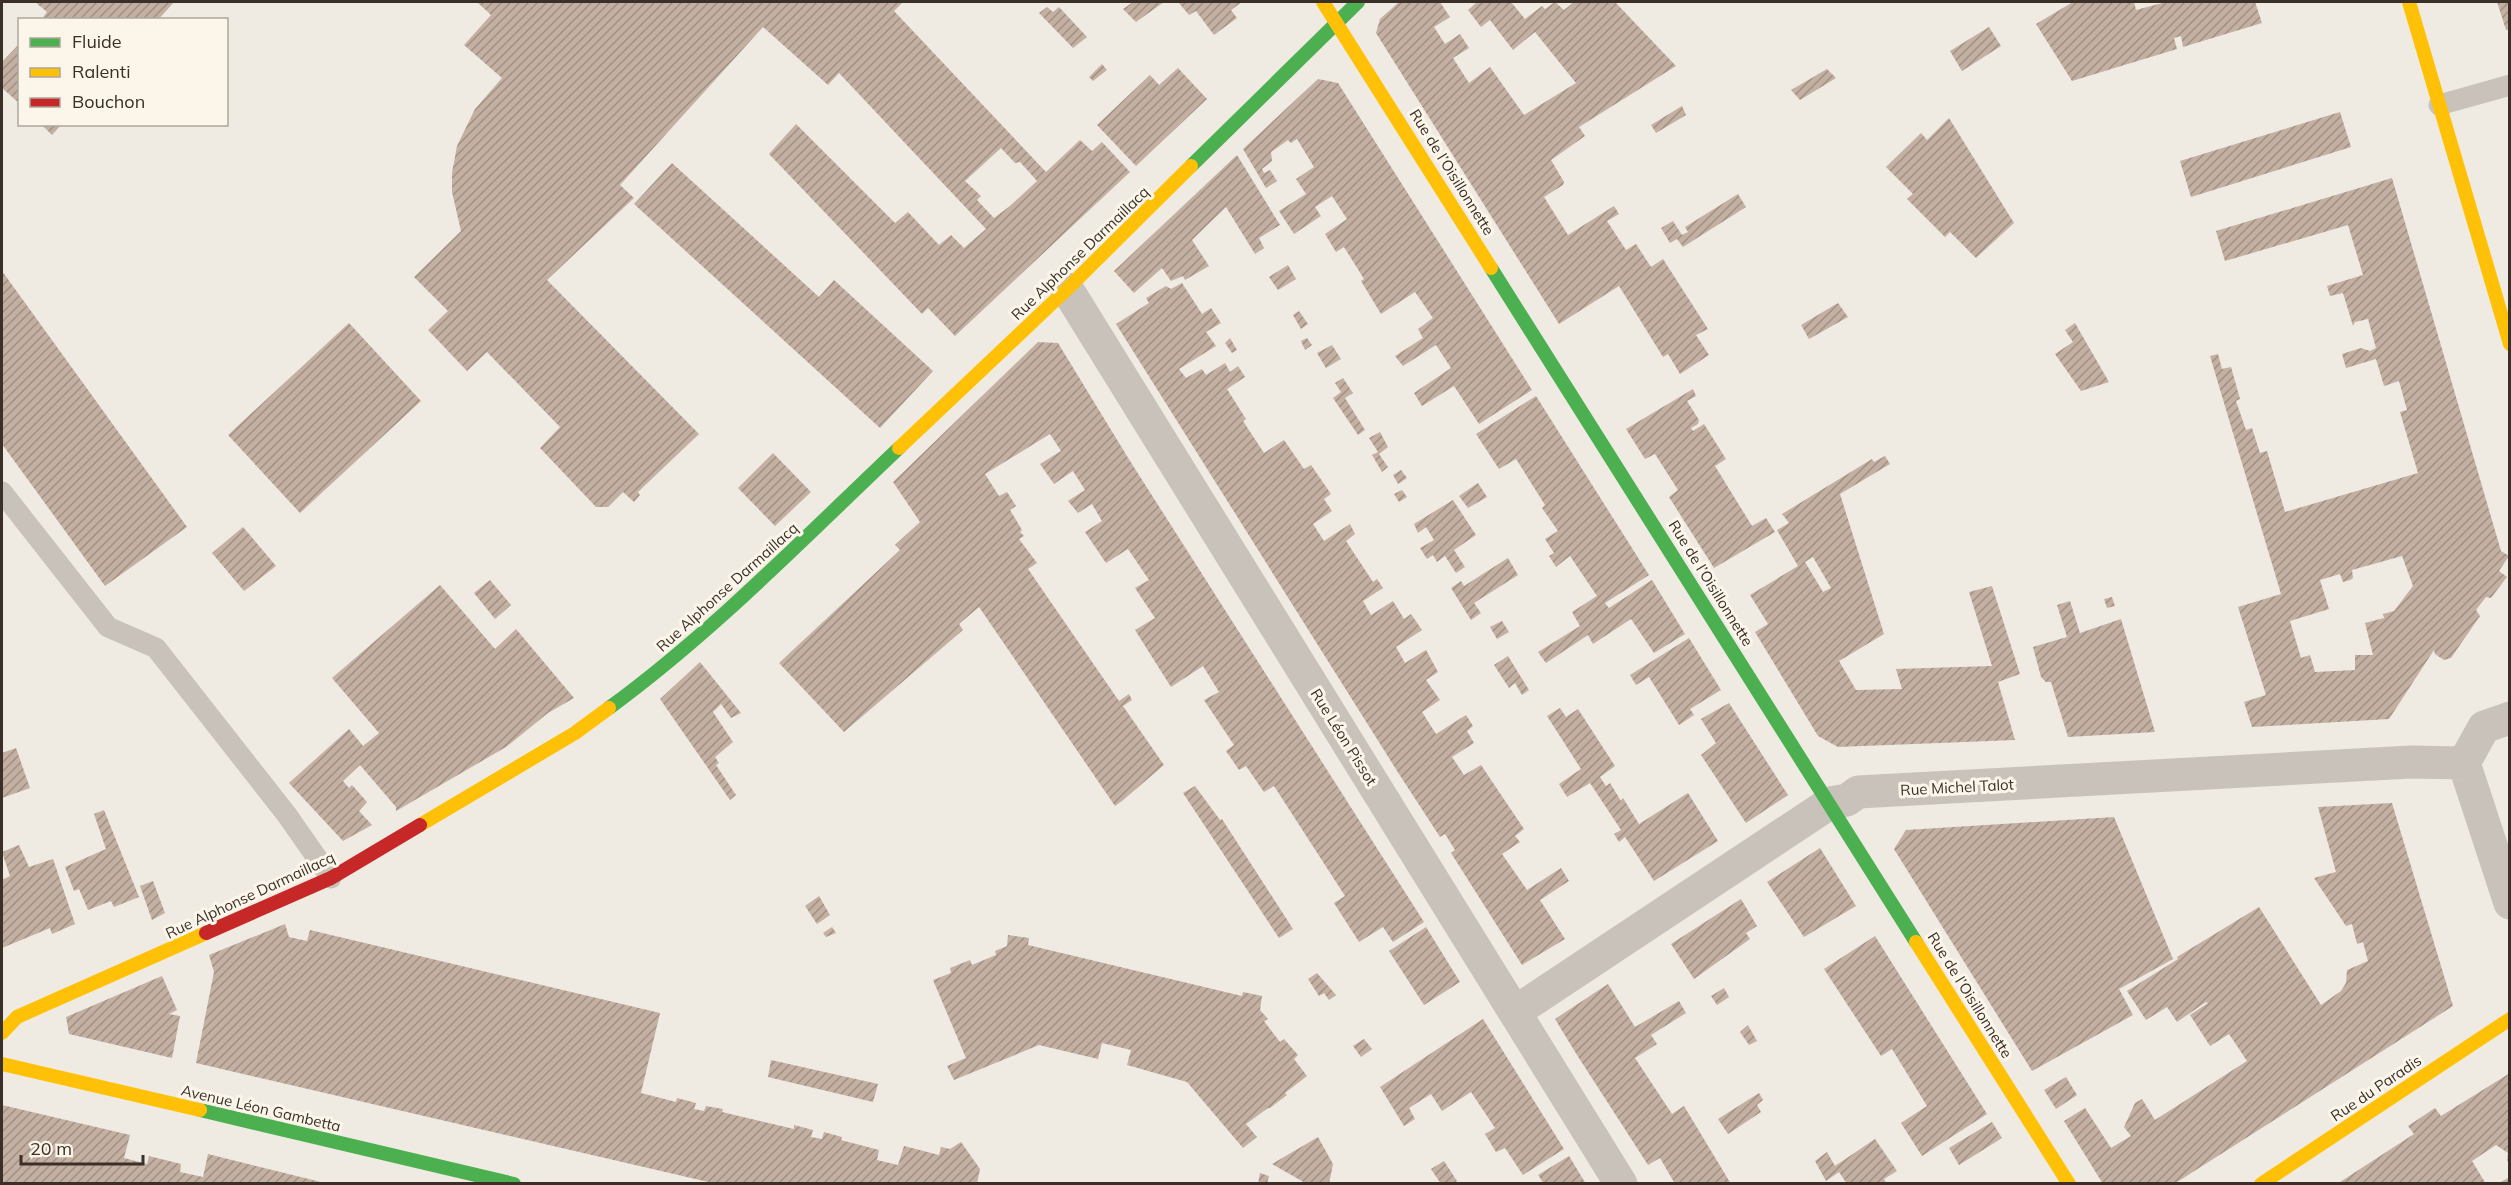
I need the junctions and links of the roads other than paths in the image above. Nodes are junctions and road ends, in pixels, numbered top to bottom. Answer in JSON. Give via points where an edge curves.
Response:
{"nodes":[{"id":1,"x":1323,"y":2,"type":"edge"},
{"id":2,"x":1358,"y":2,"type":"edge"},
{"id":3,"x":2409,"y":2,"type":"edge"},
{"id":4,"x":1339,"y":23,"type":"junction"},
{"id":5,"x":2510,"y":85,"type":"edge"},
{"id":6,"x":2439,"y":105,"type":"junction"},
{"id":7,"x":1067,"y":289,"type":"junction"},
{"id":8,"x":2510,"y":344,"type":"edge"},
{"id":9,"x":2,"y":492,"type":"edge"},
{"id":10,"x":2510,"y":718,"type":"edge"},
{"id":11,"x":2464,"y":763,"type":"junction"},
{"id":12,"x":1830,"y":803,"type":"junction"},
{"id":13,"x":331,"y":878,"type":"junction"},
{"id":14,"x":2510,"y":903,"type":"edge"},
{"id":15,"x":1515,"y":1012,"type":"junction"},
{"id":16,"x":2510,"y":1019,"type":"edge"},
{"id":17,"x":2,"y":1033,"type":"edge"},
{"id":18,"x":2,"y":1064,"type":"edge"},
{"id":19,"x":2266,"y":1182,"type":"edge"},
{"id":20,"x":514,"y":1184,"type":"edge"},
{"id":21,"x":1622,"y":1184,"type":"edge"},
{"id":22,"x":2070,"y":1184,"type":"edge"}],
"edges":[{"from":1,"to":4,"type":"street","name":"Rue de l’Oisillonnette"},
{"from":2,"to":4,"type":"street","name":"Rue Alphonse Darmaillacq"},
{"from":3,"to":6,"type":"street"},
{"from":4,"to":7,"type":"street","name":"Rue Alphonse Darmaillacq"},
{"from":4,"to":12,"type":"street","name":"Rue de l’Oisillonnette"},
{"from":5,"to":6,"type":"lane"},
{"from":6,"to":8,"type":"street"},
{"from":7,"to":13,"type":"street","name":"Rue Alphonse Darmaillacq","via":[[719,619],[650,678],[575,733]]},
{"from":7,"to":15,"type":"street","name":"Rue Léon Pissot"},
{"from":9,"to":13,"type":"lane","via":[[108,627],[156,648],[287,815]]},
{"from":10,"to":11,"type":"street","via":[[2484,727]]},
{"from":11,"to":12,"type":"street","name":"Rue Michel Talot","via":[[2411,762],[1858,792],[1847,800]]},
{"from":11,"to":14,"type":"street"},
{"from":12,"to":15,"type":"street","name":"Rue Michel Talot"},
{"from":12,"to":22,"type":"street","name":"Rue de l’Oisillonnette"},
{"from":13,"to":17,"type":"street","name":"Rue Alphonse Darmaillacq","via":[[17,1017]]},
{"from":15,"to":21,"type":"street","name":"Rue Léon Pissot"},
{"from":16,"to":19,"type":"street","name":"Rue du Paradis"},
{"from":18,"to":20,"type":"street","name":"Avenue Léon Gambetta"}]}
